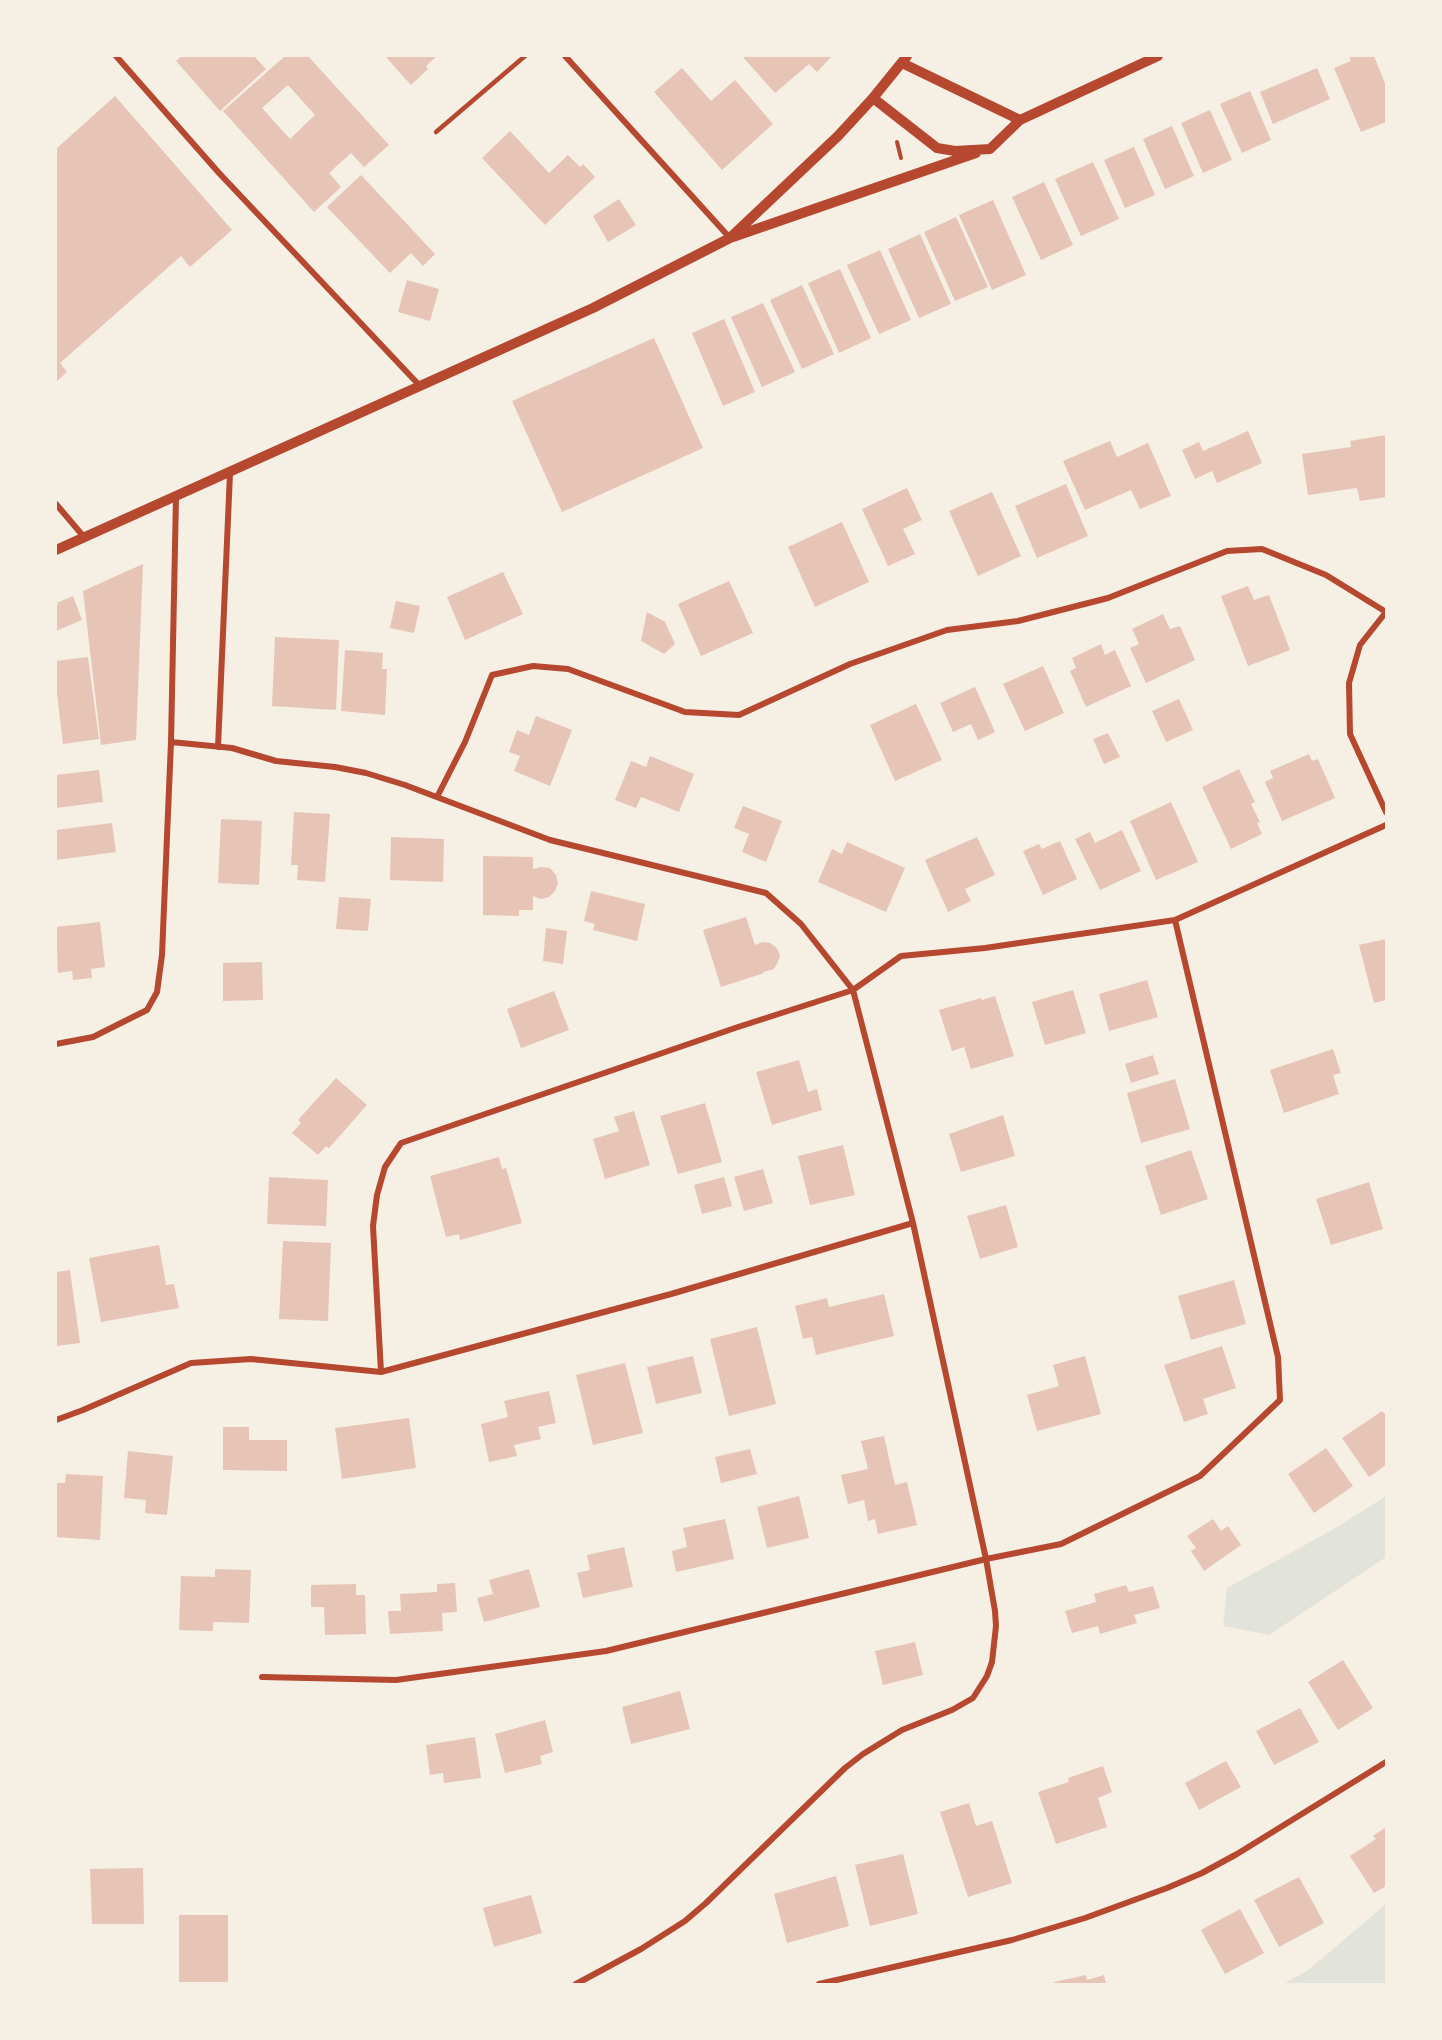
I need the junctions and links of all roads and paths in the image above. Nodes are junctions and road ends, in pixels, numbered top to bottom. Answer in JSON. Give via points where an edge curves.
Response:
{"nodes":[{"id":1,"x":116,"y":56,"type":"edge"},
{"id":2,"x":525,"y":56,"type":"edge"},
{"id":3,"x":565,"y":56,"type":"edge"},
{"id":4,"x":1158,"y":56,"type":"edge"},
{"id":5,"x":905,"y":59,"type":"edge"},
{"id":6,"x":873,"y":98,"type":"junction"},
{"id":7,"x":1020,"y":120,"type":"junction"},
{"id":8,"x":436,"y":132,"type":"dead end"},
{"id":9,"x":896,"y":139,"type":"dead end"},
{"id":10,"x":990,"y":148,"type":"junction"},
{"id":11,"x":902,"y":162,"type":"dead end"},
{"id":12,"x":730,"y":238,"type":"junction"},
{"id":13,"x":420,"y":386,"type":"junction"},
{"id":14,"x":230,"y":473,"type":"junction"},
{"id":15,"x":176,"y":497,"type":"junction"},
{"id":16,"x":56,"y":504,"type":"edge"},
{"id":17,"x":84,"y":537,"type":"junction"},
{"id":18,"x":56,"y":550,"type":"edge"},
{"id":19,"x":1386,"y":612,"type":"edge"},
{"id":20,"x":171,"y":742,"type":"junction"},
{"id":21,"x":218,"y":747,"type":"junction"},
{"id":22,"x":437,"y":797,"type":"junction"},
{"id":23,"x":1386,"y":812,"type":"edge"},
{"id":24,"x":1386,"y":825,"type":"edge"},
{"id":25,"x":1175,"y":920,"type":"junction"},
{"id":26,"x":853,"y":990,"type":"junction"},
{"id":27,"x":56,"y":1044,"type":"edge"},
{"id":28,"x":913,"y":1223,"type":"junction"},
{"id":29,"x":381,"y":1372,"type":"junction"},
{"id":30,"x":56,"y":1420,"type":"edge"},
{"id":31,"x":986,"y":1559,"type":"junction"},
{"id":32,"x":262,"y":1677,"type":"dead end"},
{"id":33,"x":1386,"y":1762,"type":"edge"},
{"id":34,"x":576,"y":1984,"type":"edge"},
{"id":35,"x":819,"y":1984,"type":"edge"}],
"edges":[{"from":1,"to":13,"type":"street","via":[[219,173]]},
{"from":2,"to":8,"type":"lane"},
{"from":3,"to":12,"type":"street"},
{"from":4,"to":7,"type":"street"},
{"from":5,"to":6,"type":"street"},
{"from":5,"to":7,"type":"street"},
{"from":6,"to":10,"type":"street","via":[[937,148]]},
{"from":6,"to":12,"type":"street"},
{"from":7,"to":10,"type":"street"},
{"from":9,"to":11,"type":"path"},
{"from":10,"to":12,"type":"street"},
{"from":12,"to":13,"type":"street","via":[[593,308]]},
{"from":13,"to":14,"type":"street"},
{"from":14,"to":15,"type":"street"},
{"from":14,"to":21,"type":"street"},
{"from":15,"to":17,"type":"street"},
{"from":15,"to":20,"type":"street"},
{"from":16,"to":17,"type":"street"},
{"from":17,"to":18,"type":"street"},
{"from":19,"to":22,"type":"street","via":[[1326,575],[1262,549],[1227,551],[1108,598],[1018,621],[947,630],[850,664],[739,715],[685,712],[568,669],[533,666],[492,675]]},
{"from":19,"to":23,"type":"street","via":[[1360,645],[1349,683],[1350,734]]},
{"from":20,"to":21,"type":"street"},
{"from":20,"to":27,"type":"street","via":[[157,992],[147,1010],[93,1037]]},
{"from":21,"to":22,"type":"street","via":[[276,761],[366,773]]},
{"from":22,"to":26,"type":"street","via":[[550,840],[766,893],[801,924]]},
{"from":24,"to":25,"type":"street"},
{"from":25,"to":26,"type":"street","via":[[986,948],[901,956]]},
{"from":25,"to":31,"type":"street","via":[[1278,1357],[1280,1400],[1200,1476],[1061,1544]]},
{"from":26,"to":28,"type":"street"},
{"from":26,"to":29,"type":"street","via":[[401,1143],[385,1167],[373,1226]]},
{"from":28,"to":29,"type":"street","via":[[671,1294]]},
{"from":28,"to":31,"type":"street"},
{"from":29,"to":30,"type":"street","via":[[251,1359],[191,1364]]},
{"from":31,"to":32,"type":"street","via":[[606,1651],[396,1680]]},
{"from":31,"to":34,"type":"street","via":[[995,1611],[994,1645],[987,1676],[973,1698],[902,1730],[863,1754],[685,1921]]},
{"from":33,"to":35,"type":"street","via":[[1237,1854],[1167,1888],[1012,1940]]}]}
